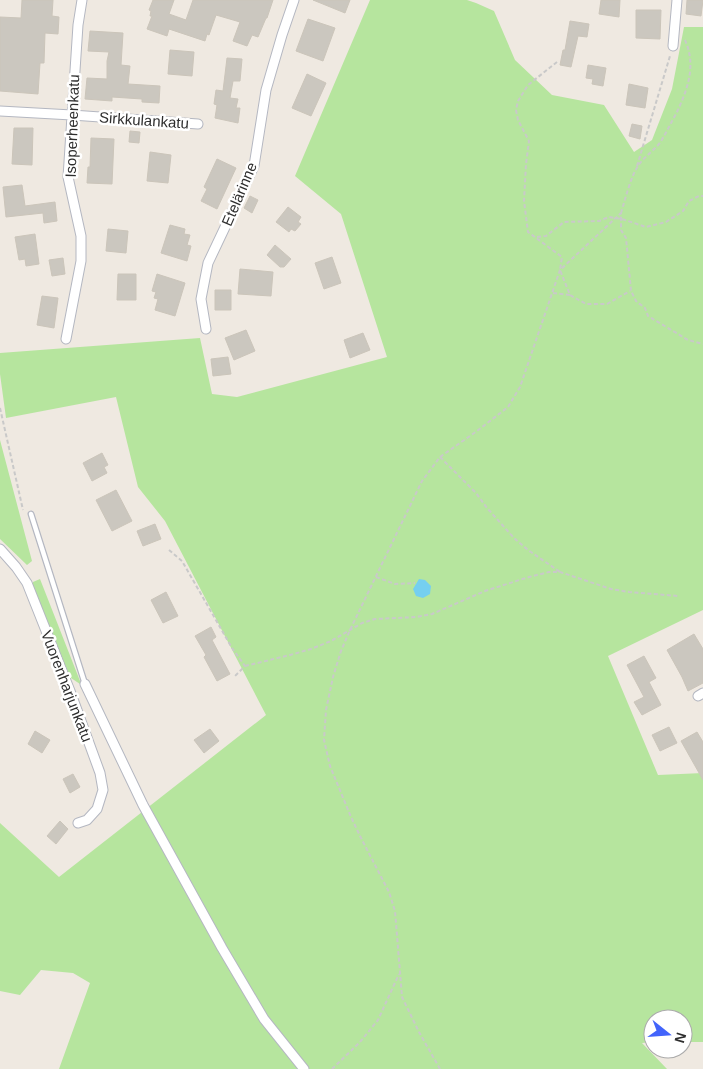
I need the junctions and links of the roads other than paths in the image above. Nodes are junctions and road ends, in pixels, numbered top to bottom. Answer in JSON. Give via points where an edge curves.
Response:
{"nodes":[{"id":1,"x":82,"y":0,"type":"edge"},
{"id":2,"x":294,"y":0,"type":"edge"},
{"id":3,"x":677,"y":0,"type":"edge"},
{"id":4,"x":673,"y":46,"type":"road end"},
{"id":5,"x":0,"y":111,"type":"edge"},
{"id":6,"x":72,"y":115,"type":"junction"},
{"id":7,"x":198,"y":124,"type":"dead end"},
{"id":8,"x":206,"y":329,"type":"dead end"},
{"id":9,"x":66,"y":339,"type":"dead end"},
{"id":10,"x":31,"y":514,"type":"dead end"},
{"id":11,"x":0,"y":549,"type":"edge"},
{"id":12,"x":85,"y":684,"type":"joint"},
{"id":13,"x":78,"y":823,"type":"dead end"},
{"id":14,"x":304,"y":1069,"type":"edge"}],
"edges":[{"from":1,"to":6,"type":"street","name":"Isoperheenkatu"},
{"from":2,"to":8,"type":"street","name":"Etelärinne","via":[[266,90],[254,166],[208,263],[200,299]]},
{"from":3,"to":4,"type":"street"},
{"from":5,"to":6,"type":"street","name":"Sirkkulankatu"},
{"from":6,"to":7,"type":"street","name":"Sirkkulankatu"},
{"from":6,"to":9,"type":"street","name":"Isoperheenkatu","via":[[68,176],[81,236],[81,261]]},
{"from":10,"to":12,"type":"lane"},
{"from":11,"to":13,"type":"street","name":"Vuorenharjunkatu","via":[[27,583],[100,773],[103,790],[97,808],[87,820]]},
{"from":12,"to":14,"type":"street","via":[[143,805],[222,948],[264,1019]]}]}
